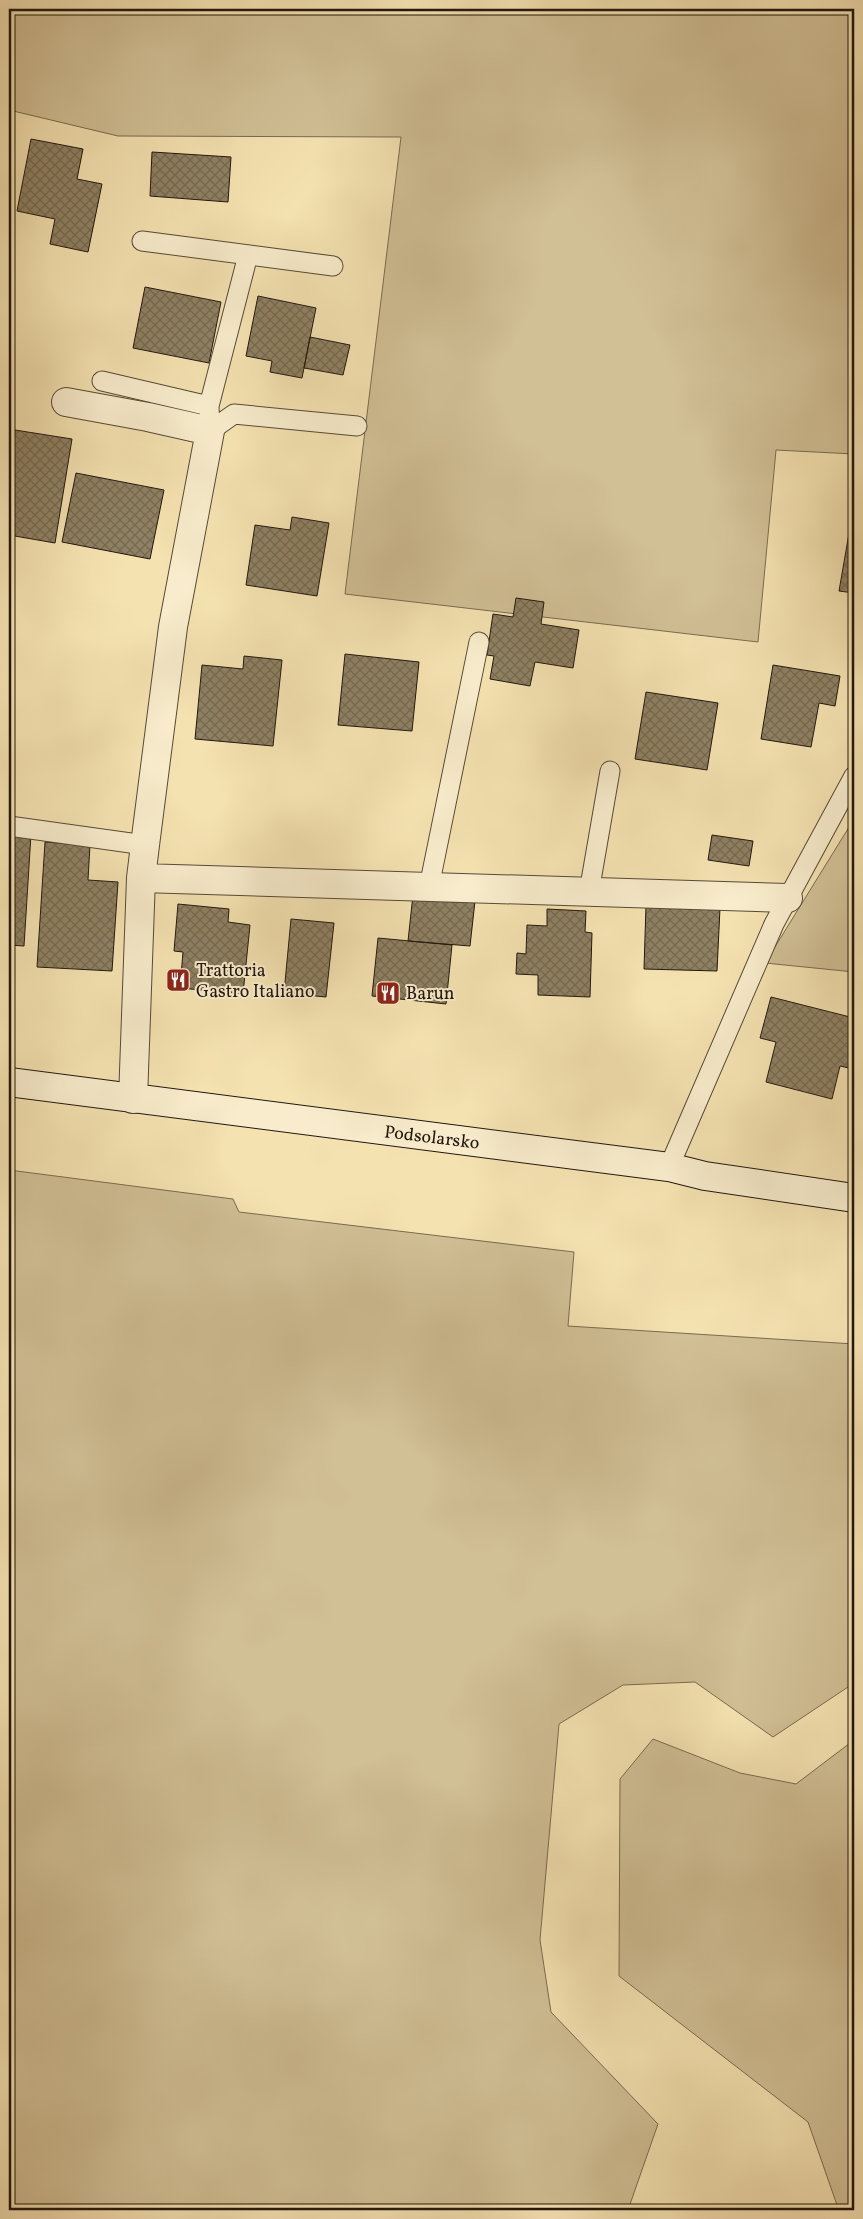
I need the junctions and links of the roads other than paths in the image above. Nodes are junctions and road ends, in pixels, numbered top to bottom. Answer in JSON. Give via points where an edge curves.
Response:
{"nodes":[{"id":1,"x":142,"y":241,"type":"dead end"},
{"id":2,"x":248,"y":255,"type":"junction"},
{"id":3,"x":333,"y":266,"type":"dead end"},
{"id":4,"x":102,"y":381,"type":"dead end"},
{"id":5,"x":66,"y":402,"type":"dead end"},
{"id":6,"x":209,"y":419,"type":"junction"},
{"id":7,"x":358,"y":426,"type":"dead end"},
{"id":8,"x":479,"y":642,"type":"dead end"},
{"id":9,"x":610,"y":771,"type":"dead end"},
{"id":10,"x":854,"y":776,"type":"edge"},
{"id":11,"x":9,"y":826,"type":"edge"},
{"id":12,"x":144,"y":845,"type":"junction"},
{"id":13,"x":141,"y":878,"type":"junction"},
{"id":14,"x":429,"y":887,"type":"junction"},
{"id":15,"x":589,"y":892,"type":"junction"},
{"id":16,"x":788,"y":898,"type":"junction"},
{"id":17,"x":9,"y":1082,"type":"edge"},
{"id":18,"x":133,"y":1099,"type":"junction"},
{"id":19,"x":669,"y":1167,"type":"junction"},
{"id":20,"x":854,"y":1198,"type":"edge"}],
"edges":[{"from":1,"to":2,"type":"lane"},
{"from":2,"to":3,"type":"lane"},
{"from":2,"to":6,"type":"lane"},
{"from":4,"to":6,"type":"lane"},
{"from":5,"to":6,"type":"street","via":[[148,417]]},
{"from":6,"to":7,"type":"lane","via":[[234,414]]},
{"from":6,"to":12,"type":"street","via":[[172,627]]},
{"from":8,"to":14,"type":"lane"},
{"from":9,"to":15,"type":"lane"},
{"from":10,"to":16,"type":"lane"},
{"from":11,"to":12,"type":"lane"},
{"from":12,"to":13,"type":"street"},
{"from":13,"to":14,"type":"street"},
{"from":13,"to":18,"type":"street"},
{"from":14,"to":15,"type":"street"},
{"from":15,"to":16,"type":"street"},
{"from":16,"to":19,"type":"lane"},
{"from":17,"to":18,"type":"street","name":"Podsolarsko"},
{"from":18,"to":19,"type":"street","name":"Podsolarsko"},
{"from":19,"to":20,"type":"street","name":"Podsolarsko","via":[[705,1176]]}]}
